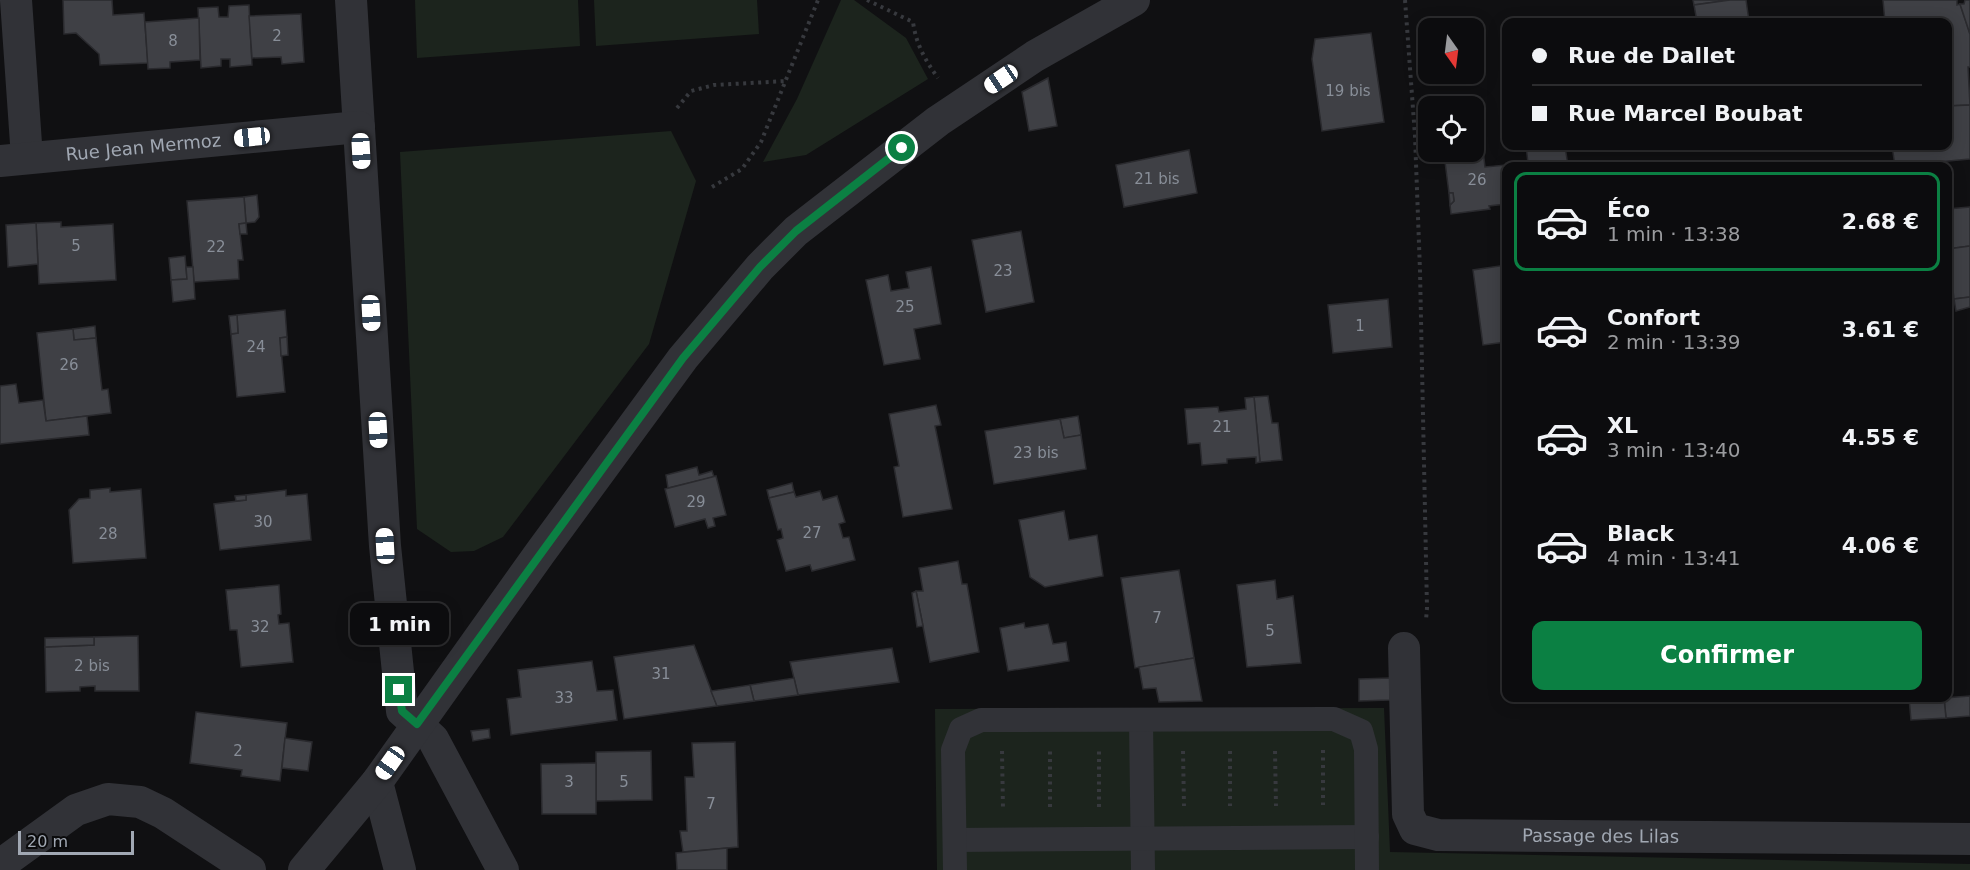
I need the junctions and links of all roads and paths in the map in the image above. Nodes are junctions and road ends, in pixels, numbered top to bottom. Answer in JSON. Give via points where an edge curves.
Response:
{"nodes":[{"id":1,"x":16,"y":0,"type":"edge"},
{"id":2,"x":351,"y":0,"type":"edge"},
{"id":3,"x":818,"y":0,"type":"edge"},
{"id":4,"x":867,"y":0,"type":"edge"},
{"id":5,"x":1134,"y":0,"type":"edge"},
{"id":6,"x":1405,"y":0,"type":"edge"},
{"id":7,"x":786,"y":81,"type":"junction"},
{"id":8,"x":941,"y":82,"type":"dead end"},
{"id":9,"x":676,"y":108,"type":"dead end"},
{"id":10,"x":359,"y":127,"type":"junction"},
{"id":11,"x":14,"y":160,"type":"edge"},
{"id":12,"x":712,"y":187,"type":"dead end"},
{"id":13,"x":1404,"y":648,"type":"joint"},
{"id":14,"x":1323,"y":719,"type":"junction"},
{"id":15,"x":1001,"y":720,"type":"junction"},
{"id":16,"x":1099,"y":720,"type":"junction"},
{"id":17,"x":1183,"y":720,"type":"junction"},
{"id":18,"x":1230,"y":720,"type":"junction"},
{"id":19,"x":1274,"y":720,"type":"junction"},
{"id":20,"x":1051,"y":721,"type":"junction"},
{"id":21,"x":1141,"y":721,"type":"junction"},
{"id":22,"x":417,"y":724,"type":"junction"},
{"id":23,"x":376,"y":782,"type":"junction"},
{"id":24,"x":1277,"y":837,"type":"junction"},
{"id":25,"x":1324,"y":837,"type":"junction"},
{"id":26,"x":1367,"y":837,"type":"junction"},
{"id":27,"x":1184,"y":838,"type":"junction"},
{"id":28,"x":1230,"y":838,"type":"junction"},
{"id":29,"x":1050,"y":839,"type":"junction"},
{"id":30,"x":1099,"y":839,"type":"junction"},
{"id":31,"x":1143,"y":839,"type":"junction"},
{"id":32,"x":1970,"y":839,"type":"edge"},
{"id":33,"x":956,"y":840,"type":"junction"},
{"id":34,"x":1004,"y":840,"type":"junction"},
{"id":35,"x":492,"y":864,"type":"edge"},
{"id":36,"x":0,"y":865,"type":"edge"},
{"id":37,"x":250,"y":870,"type":"edge"},
{"id":38,"x":304,"y":870,"type":"edge"},
{"id":39,"x":400,"y":870,"type":"edge"},
{"id":40,"x":955,"y":870,"type":"edge"},
{"id":41,"x":1143,"y":870,"type":"edge"},
{"id":42,"x":1367,"y":870,"type":"edge"}],
"edges":[{"from":1,"to":11,"type":"street"},
{"from":2,"to":10,"type":"street"},
{"from":3,"to":7,"type":"path"},
{"from":4,"to":8,"type":"path","via":[[913,22],[915,40]]},
{"from":5,"to":22,"type":"street","via":[[1035,56],[938,121],[796,231],[760,267],[683,358]]},
{"from":6,"to":13,"type":"path","via":[[1415,136],[1428,608],[1424,637]]},
{"from":7,"to":9,"type":"path","via":[[714,85],[691,91]]},
{"from":7,"to":12,"type":"path","via":[[761,142],[742,169]]},
{"from":10,"to":11,"type":"street","name":"Rue Jean Mermoz"},
{"from":10,"to":22,"type":"street","via":[[385,546],[402,711]]},
{"from":13,"to":32,"type":"street","name":"Passage des Lilas","via":[[1408,814],[1415,829],[1438,835]]},
{"from":14,"to":19,"type":"street"},
{"from":14,"to":25,"type":"path"},
{"from":14,"to":26,"type":"street","via":[[1361,731],[1366,748]]},
{"from":15,"to":20,"type":"street"},
{"from":15,"to":33,"type":"street","via":[[981,720],[961,729],[953,750]]},
{"from":15,"to":34,"type":"path"},
{"from":16,"to":20,"type":"street"},
{"from":16,"to":21,"type":"street"},
{"from":16,"to":30,"type":"path"},
{"from":17,"to":18,"type":"street"},
{"from":17,"to":21,"type":"street"},
{"from":17,"to":27,"type":"path"},
{"from":18,"to":19,"type":"street"},
{"from":18,"to":28,"type":"path"},
{"from":19,"to":24,"type":"path"},
{"from":20,"to":29,"type":"path"},
{"from":21,"to":31,"type":"street"},
{"from":22,"to":23,"type":"street"},
{"from":22,"to":35,"type":"street","via":[[433,739]]},
{"from":23,"to":38,"type":"street"},
{"from":23,"to":39,"type":"street"},
{"from":24,"to":25,"type":"street"},
{"from":24,"to":28,"type":"street"},
{"from":25,"to":26,"type":"street"},
{"from":26,"to":42,"type":"street"},
{"from":27,"to":28,"type":"street"},
{"from":27,"to":31,"type":"street"},
{"from":29,"to":30,"type":"street"},
{"from":29,"to":34,"type":"street"},
{"from":30,"to":31,"type":"street"},
{"from":31,"to":41,"type":"street"},
{"from":33,"to":34,"type":"street"},
{"from":33,"to":40,"type":"street"},
{"from":36,"to":37,"type":"street","via":[[76,810],[108,799],[140,802],[163,813]]}]}
